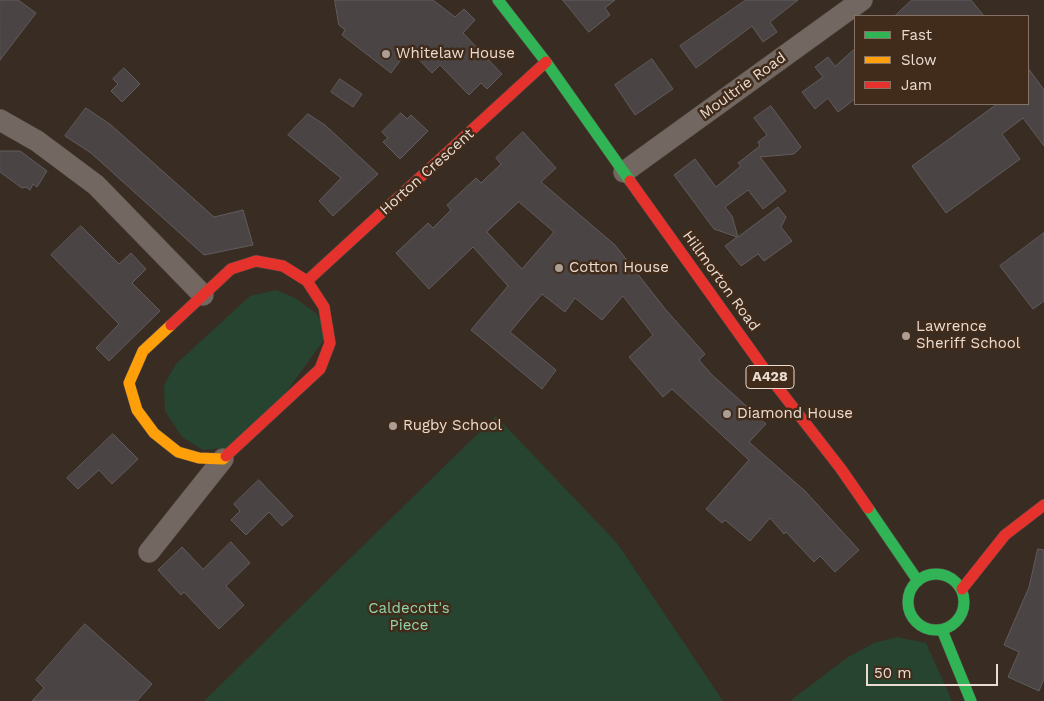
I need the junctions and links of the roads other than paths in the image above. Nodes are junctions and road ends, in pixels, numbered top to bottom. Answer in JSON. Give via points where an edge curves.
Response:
{"nodes":[{"id":1,"x":498,"y":0,"type":"edge"},
{"id":2,"x":862,"y":0,"type":"edge"},
{"id":3,"x":546,"y":62,"type":"junction"},
{"id":4,"x":0,"y":120,"type":"edge"},
{"id":5,"x":624,"y":172,"type":"junction"},
{"id":6,"x":307,"y":281,"type":"junction"},
{"id":7,"x":203,"y":295,"type":"junction"},
{"id":8,"x":223,"y":459,"type":"junction"},
{"id":9,"x":1044,"y":504,"type":"edge"},
{"id":10,"x":149,"y":552,"type":"dead end"},
{"id":11,"x":918,"y":581,"type":"junction"},
{"id":12,"x":962,"y":589,"type":"junction"},
{"id":13,"x":942,"y":630,"type":"junction"},
{"id":14,"x":971,"y":701,"type":"edge"}],
"edges":[{"from":1,"to":3,"type":"main road","name":"Hillmorton Road","number":"A428"},
{"from":2,"to":5,"type":"street","name":"Moultrie Road"},
{"from":3,"to":5,"type":"main road","name":"Hillmorton Road","number":"A428"},
{"from":3,"to":6,"type":"main road","name":"Horton Crescent"},
{"from":4,"to":7,"type":"street","via":[[37,141],[96,185]]},
{"from":5,"to":11,"type":"main road","name":"Hillmorton Road","number":"A428","via":[[841,469]]},
{"from":6,"to":7,"type":"main road","via":[[283,266],[256,261],[231,269]]},
{"from":6,"to":8,"type":"main road","via":[[324,307],[330,343],[320,369]]},
{"from":7,"to":8,"type":"main road","via":[[143,351],[129,383],[137,410],[154,433],[178,452],[200,458]]},
{"from":8,"to":10,"type":"street"},
{"from":9,"to":12,"type":"main road","via":[[1005,535]]},
{"from":11,"to":12,"type":"main road","via":[[925,576],[942,574],[957,582]]},
{"from":11,"to":13,"type":"main road","via":[[909,594],[912,616],[925,628]]},
{"from":12,"to":13,"type":"main road","via":[[962,614],[950,627]]},
{"from":13,"to":14,"type":"main road"}]}
